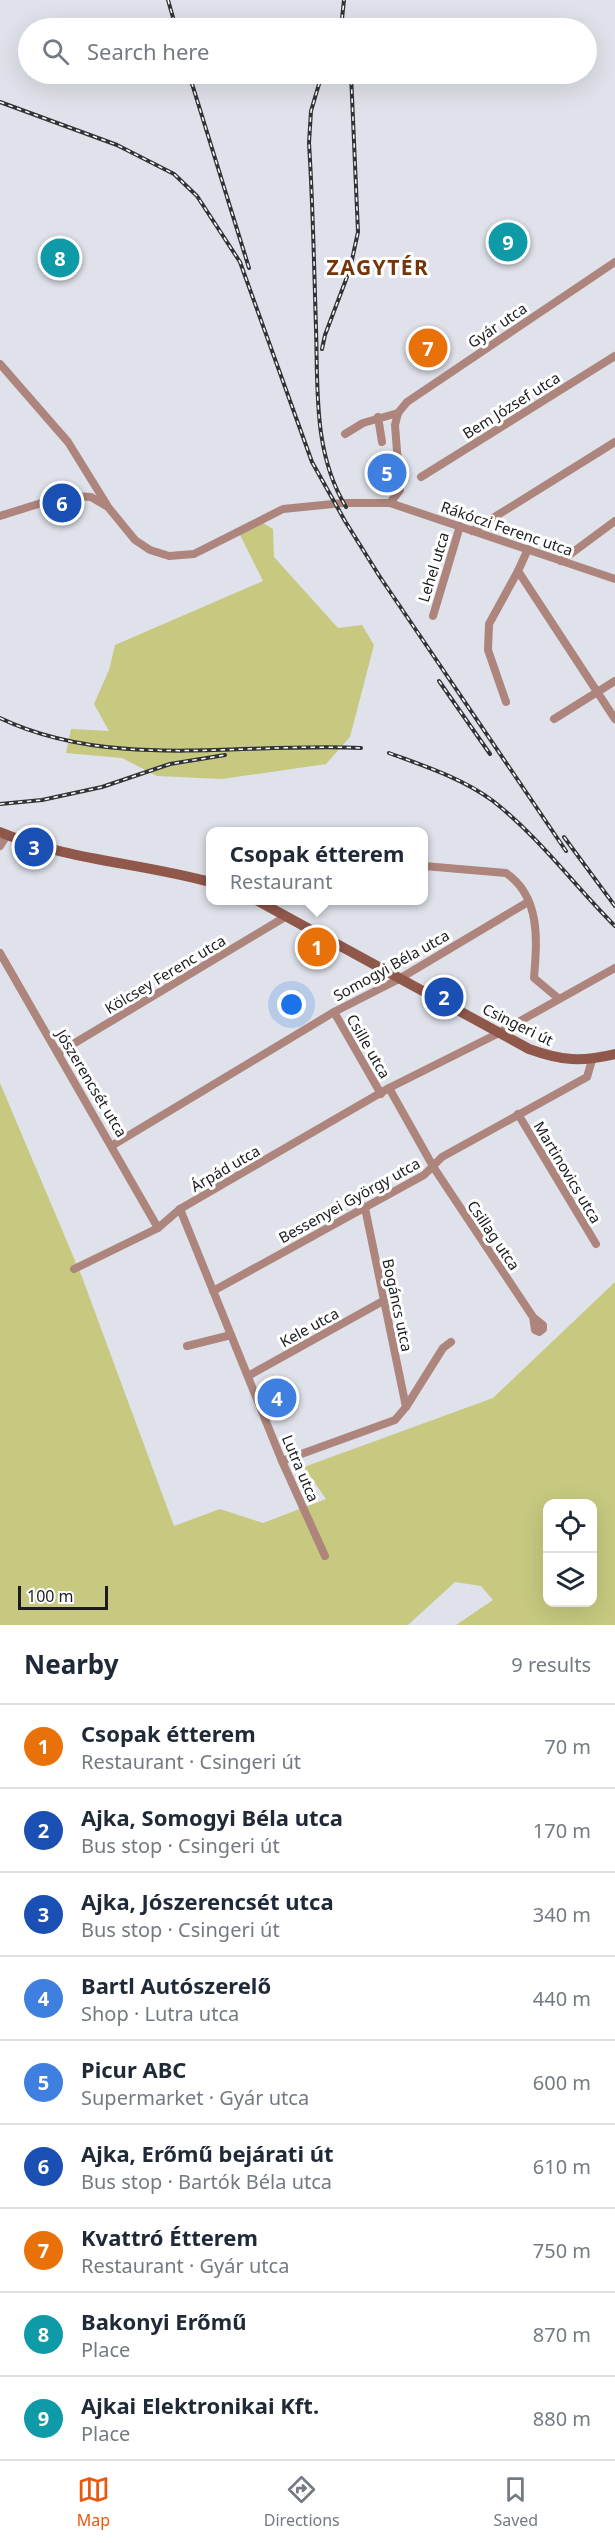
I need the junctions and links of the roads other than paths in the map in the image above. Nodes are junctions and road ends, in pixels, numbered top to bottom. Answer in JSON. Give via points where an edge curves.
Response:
{"nodes":[{"id":1,"x":615,"y":262,"type":"edge"},
{"id":2,"x":615,"y":356,"type":"edge"},
{"id":3,"x":0,"y":364,"type":"edge"},
{"id":4,"x":398,"y":413,"type":"junction"},
{"id":5,"x":378,"y":417,"type":"junction"},
{"id":6,"x":345,"y":434,"type":"dead end"},
{"id":7,"x":382,"y":442,"type":"dead end"},
{"id":8,"x":615,"y":442,"type":"edge"},
{"id":9,"x":421,"y":477,"type":"dead end"},
{"id":10,"x":400,"y":490,"type":"junction"},
{"id":11,"x":390,"y":503,"type":"junction"},
{"id":12,"x":108,"y":507,"type":"junction"},
{"id":13,"x":406,"y":507,"type":"junction"},
{"id":14,"x":0,"y":516,"type":"edge"},
{"id":15,"x":615,"y":521,"type":"edge"},
{"id":16,"x":460,"y":526,"type":"junction"},
{"id":17,"x":472,"y":531,"type":"junction"},
{"id":18,"x":528,"y":549,"type":"junction"},
{"id":19,"x":561,"y":561,"type":"junction"},
{"id":20,"x":518,"y":571,"type":"junction"},
{"id":21,"x":615,"y":579,"type":"edge"},
{"id":22,"x":433,"y":616,"type":"dead end"},
{"id":23,"x":615,"y":681,"type":"edge"},
{"id":24,"x":597,"y":692,"type":"junction"},
{"id":25,"x":506,"y":702,"type":"dead end"},
{"id":26,"x":554,"y":719,"type":"dead end"},
{"id":27,"x":615,"y":719,"type":"edge"},
{"id":28,"x":4,"y":834,"type":"edge"},
{"id":29,"x":0,"y":846,"type":"edge"},
{"id":30,"x":428,"y":866,"type":"edge"},
{"id":31,"x":206,"y":881,"type":"edge"},
{"id":32,"x":528,"y":902,"type":"junction"},
{"id":33,"x":265,"y":905,"type":"edge"},
{"id":34,"x":285,"y":917,"type":"junction"},
{"id":35,"x":0,"y":953,"type":"edge"},
{"id":36,"x":615,"y":968,"type":"edge"},
{"id":37,"x":399,"y":979,"type":"junction"},
{"id":38,"x":558,"y":998,"type":"junction"},
{"id":39,"x":334,"y":1012,"type":"junction"},
{"id":40,"x":498,"y":1032,"type":"junction"},
{"id":41,"x":58,"y":1053,"type":"junction"},
{"id":42,"x":615,"y":1054,"type":"edge"},
{"id":43,"x":592,"y":1060,"type":"junction"},
{"id":44,"x":389,"y":1088,"type":"junction"},
{"id":45,"x":381,"y":1094,"type":"junction"},
{"id":46,"x":518,"y":1114,"type":"junction"},
{"id":47,"x":113,"y":1145,"type":"junction"},
{"id":48,"x":434,"y":1168,"type":"junction"},
{"id":49,"x":364,"y":1208,"type":"junction"},
{"id":50,"x":180,"y":1209,"type":"junction"},
{"id":51,"x":158,"y":1228,"type":"junction"},
{"id":52,"x":596,"y":1244,"type":"dead end"},
{"id":53,"x":74,"y":1269,"type":"dead end"},
{"id":54,"x":213,"y":1291,"type":"junction"},
{"id":55,"x":383,"y":1301,"type":"junction"},
{"id":56,"x":533,"y":1317,"type":"dead end"},
{"id":57,"x":231,"y":1335,"type":"junction"},
{"id":58,"x":451,"y":1342,"type":"dead end"},
{"id":59,"x":188,"y":1346,"type":"dead end"},
{"id":60,"x":248,"y":1376,"type":"junction"},
{"id":61,"x":406,"y":1407,"type":"junction"},
{"id":62,"x":282,"y":1461,"type":"junction"},
{"id":63,"x":325,"y":1556,"type":"dead end"}],
"edges":[{"from":1,"to":4,"type":"street","name":"Gyár utca","via":[[407,402]]},
{"from":2,"to":9,"type":"street","name":"Bem József utca"},
{"from":3,"to":12,"type":"street","name":"Rákóczi Ferenc utca","via":[[68,442]]},
{"from":4,"to":5,"type":"street"},
{"from":4,"to":10,"type":"street","via":[[395,435]]},
{"from":5,"to":6,"type":"street"},
{"from":5,"to":7,"type":"street"},
{"from":8,"to":17,"type":"street"},
{"from":10,"to":11,"type":"street"},
{"from":10,"to":13,"type":"street"},
{"from":11,"to":12,"type":"street","name":"Rákóczi Ferenc utca","via":[[283,509],[194,554],[169,556],[135,540]]},
{"from":11,"to":13,"type":"street","name":"Rákóczi Ferenc utca"},
{"from":12,"to":14,"type":"street","via":[[92,496],[74,496]]},
{"from":13,"to":16,"type":"street","name":"Rákóczi Ferenc utca"},
{"from":15,"to":19,"type":"street"},
{"from":16,"to":17,"type":"street","name":"Rákóczi Ferenc utca"},
{"from":16,"to":22,"type":"street","name":"Lehel utca"},
{"from":17,"to":18,"type":"street","name":"Rákóczi Ferenc utca"},
{"from":18,"to":19,"type":"street","name":"Rákóczi Ferenc utca"},
{"from":18,"to":20,"type":"street"},
{"from":19,"to":21,"type":"street","name":"Rákóczi Ferenc utca"},
{"from":20,"to":24,"type":"street"},
{"from":20,"to":25,"type":"street","via":[[489,624],[488,650]]},
{"from":23,"to":24,"type":"street"},
{"from":24,"to":26,"type":"street"},
{"from":24,"to":27,"type":"street"},
{"from":28,"to":29,"type":"street"},
{"from":28,"to":31,"type":"main road","via":[[54,851]]},
{"from":30,"to":32,"type":"street","via":[[506,873]]},
{"from":32,"to":37,"type":"street","name":"Somogyi Béla utca"},
{"from":32,"to":38,"type":"street","via":[[536,924],[534,978]]},
{"from":33,"to":34,"type":"main road","name":"Csingeri út"},
{"from":34,"to":37,"type":"main road","name":"Csingeri út"},
{"from":34,"to":41,"type":"street","name":"Kölcsey Ferenc utca"},
{"from":35,"to":41,"type":"street","name":"Jószerencsét utca"},
{"from":36,"to":38,"type":"street","name":"Árpád utca"},
{"from":37,"to":39,"type":"street","name":"Somogyi Béla utca"},
{"from":37,"to":40,"type":"main road","name":"Csingeri út"},
{"from":38,"to":40,"type":"street","name":"Árpád utca"},
{"from":39,"to":45,"type":"street","name":"Csille utca"},
{"from":39,"to":47,"type":"street","name":"Somogyi Béla utca"},
{"from":40,"to":43,"type":"main road","name":"Csingeri út","via":[[555,1058]]},
{"from":40,"to":44,"type":"street","name":"Árpád utca"},
{"from":41,"to":47,"type":"street","name":"Jószerencsét utca"},
{"from":42,"to":43,"type":"main road","name":"Csingeri út"},
{"from":43,"to":46,"type":"street","name":"Bessenyei György utca","via":[[586,1077]]},
{"from":44,"to":45,"type":"street","name":"Árpád utca"},
{"from":44,"to":48,"type":"street"},
{"from":45,"to":50,"type":"street","name":"Árpád utca"},
{"from":46,"to":48,"type":"street","name":"Bessenyei György utca","via":[[442,1157]]},
{"from":46,"to":52,"type":"street","name":"Martinovics utca"},
{"from":47,"to":51,"type":"street","name":"Jószerencsét utca"},
{"from":48,"to":49,"type":"street","name":"Bessenyei György utca"},
{"from":48,"to":56,"type":"street","name":"Csillag utca"},
{"from":49,"to":54,"type":"street","name":"Bessenyei György utca"},
{"from":49,"to":55,"type":"street","name":"Bogáncs utca"},
{"from":50,"to":51,"type":"street","name":"Árpád utca"},
{"from":50,"to":54,"type":"street"},
{"from":51,"to":53,"type":"street","name":"Árpád utca"},
{"from":54,"to":57,"type":"street","name":"Lutra utca"},
{"from":55,"to":60,"type":"street","name":"Kele utca"},
{"from":55,"to":61,"type":"street","name":"Bogáncs utca"},
{"from":57,"to":59,"type":"street"},
{"from":57,"to":60,"type":"street","name":"Lutra utca"},
{"from":58,"to":61,"type":"street","name":"Bogáncs utca","via":[[443,1348]]},
{"from":60,"to":62,"type":"street","name":"Lutra utca"},
{"from":61,"to":62,"type":"street","name":"Bogáncs utca","via":[[395,1420]]},
{"from":62,"to":63,"type":"street","name":"Lutra utca"}]}
